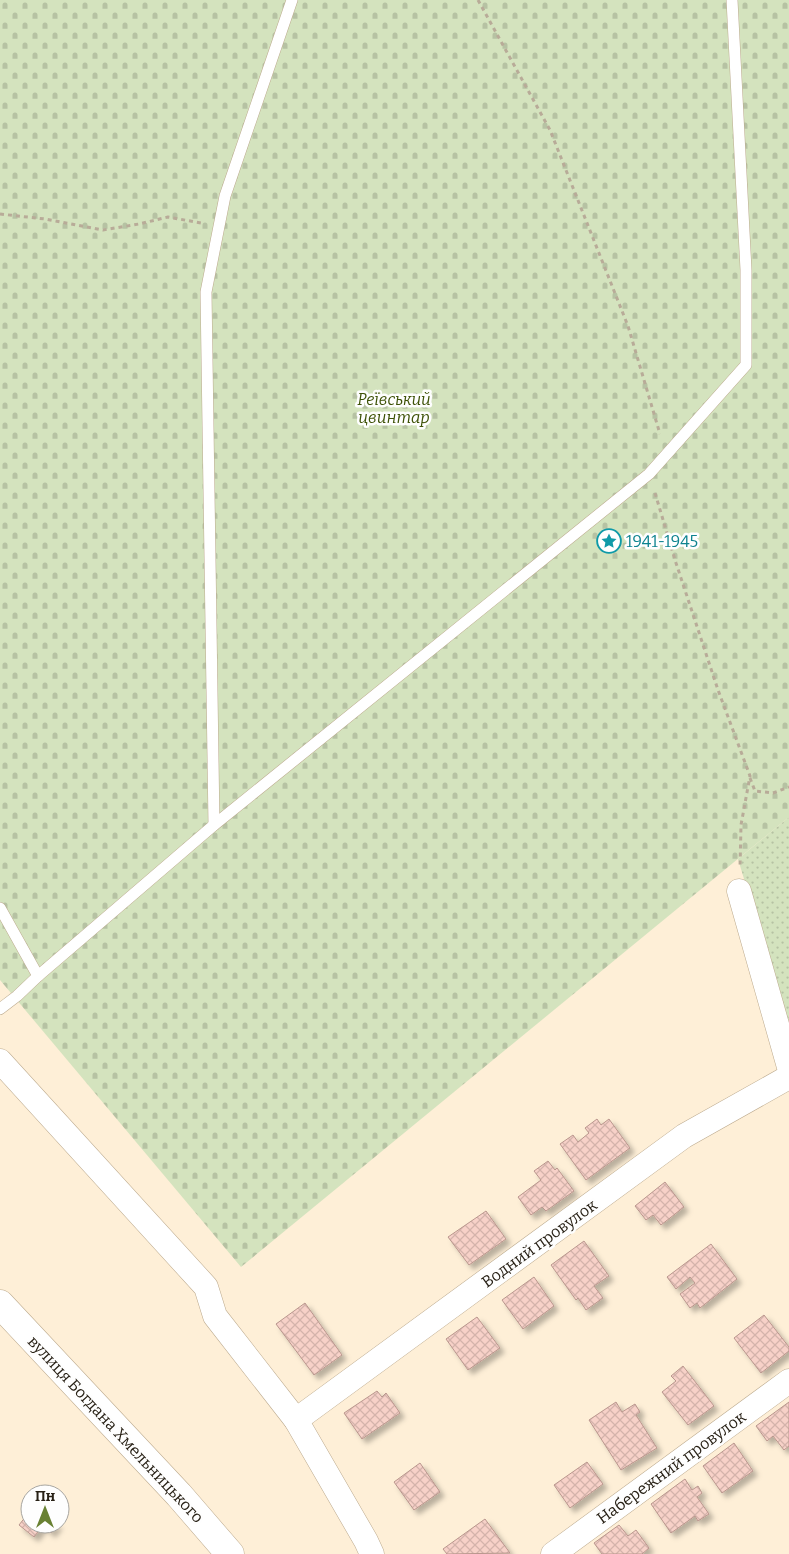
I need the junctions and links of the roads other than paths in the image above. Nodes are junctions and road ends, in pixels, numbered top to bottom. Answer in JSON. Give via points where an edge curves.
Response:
{"nodes":[{"id":1,"x":292,"y":0,"type":"edge"},
{"id":2,"x":732,"y":0,"type":"edge"},
{"id":3,"x":214,"y":825,"type":"junction"},
{"id":4,"x":739,"y":891,"type":"road end"},
{"id":5,"x":0,"y":908,"type":"edge"},
{"id":6,"x":38,"y":976,"type":"junction"},
{"id":7,"x":0,"y":1009,"type":"edge"},
{"id":8,"x":0,"y":1061,"type":"edge"},
{"id":9,"x":789,"y":1067,"type":"edge"},
{"id":10,"x":789,"y":1077,"type":"edge"},
{"id":11,"x":0,"y":1304,"type":"edge"},
{"id":12,"x":789,"y":1381,"type":"edge"},
{"id":13,"x":296,"y":1420,"type":"junction"},
{"id":14,"x":230,"y":1554,"type":"edge"},
{"id":15,"x":372,"y":1554,"type":"edge"},
{"id":16,"x":553,"y":1554,"type":"edge"}],
"edges":[{"from":1,"to":3,"type":"lane","via":[[225,196],[206,292]]},
{"from":2,"to":3,"type":"lane","via":[[746,270],[746,365],[650,474]]},
{"from":3,"to":6,"type":"lane"},
{"from":4,"to":9,"type":"street"},
{"from":5,"to":6,"type":"lane"},
{"from":6,"to":7,"type":"lane"},
{"from":8,"to":13,"type":"street","via":[[206,1287],[215,1316]]},
{"from":10,"to":13,"type":"street","name":"Водний провулок","via":[[684,1136]]},
{"from":11,"to":14,"type":"main road","name":"вулиця Богдана Хмельницького"},
{"from":12,"to":16,"type":"street","name":"Набережний провулок"},
{"from":13,"to":15,"type":"street"}]}
